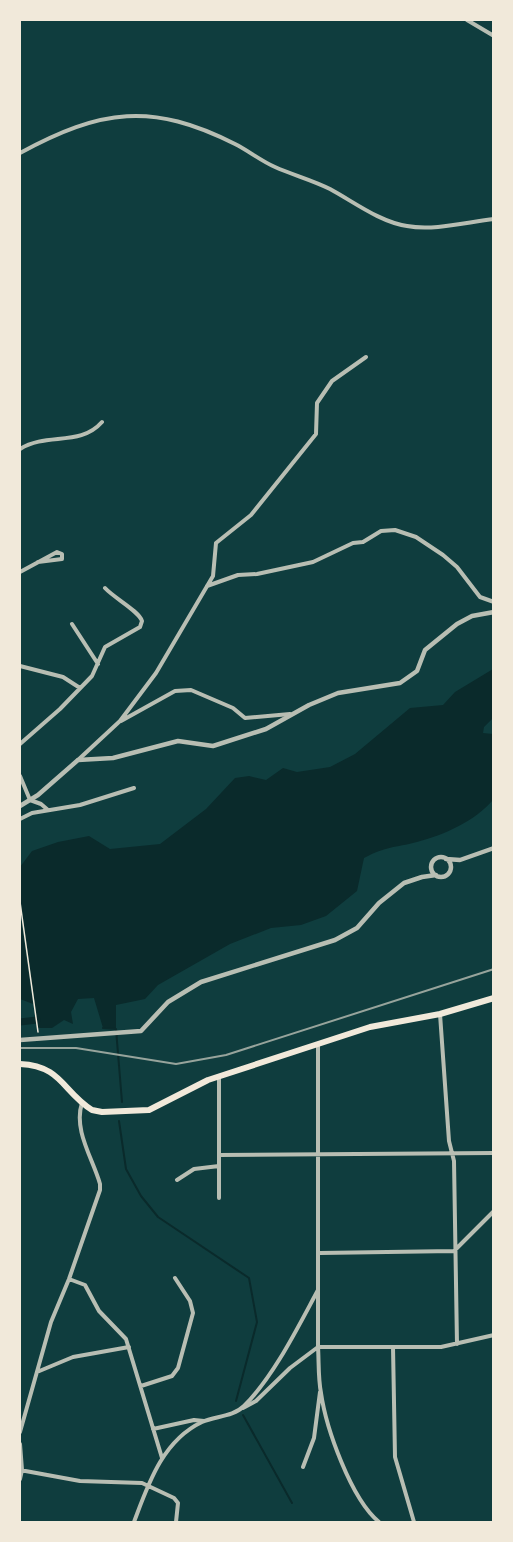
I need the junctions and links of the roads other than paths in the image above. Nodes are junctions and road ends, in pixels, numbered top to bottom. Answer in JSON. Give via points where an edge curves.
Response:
{"nodes":[{"id":1,"x":467,"y":20,"type":"edge"},
{"id":2,"x":494,"y":36,"type":"edge"},
{"id":3,"x":20,"y":153,"type":"edge"},
{"id":4,"x":494,"y":219,"type":"edge"},
{"id":5,"x":366,"y":357,"type":"dead end"},
{"id":6,"x":102,"y":422,"type":"dead end"},
{"id":7,"x":20,"y":449,"type":"edge"},
{"id":8,"x":38,"y":562,"type":"junction"},
{"id":9,"x":20,"y":572,"type":"edge"},
{"id":10,"x":207,"y":586,"type":"junction"},
{"id":11,"x":105,"y":588,"type":"dead end"},
{"id":12,"x":494,"y":602,"type":"edge"},
{"id":13,"x":494,"y":612,"type":"edge"},
{"id":14,"x":72,"y":624,"type":"dead end"},
{"id":15,"x":99,"y":664,"type":"junction"},
{"id":16,"x":20,"y":666,"type":"edge"},
{"id":17,"x":80,"y":688,"type":"junction"},
{"id":18,"x":292,"y":714,"type":"junction"},
{"id":19,"x":120,"y":721,"type":"junction"},
{"id":20,"x":20,"y":744,"type":"edge"},
{"id":21,"x":78,"y":760,"type":"junction"},
{"id":22,"x":20,"y":776,"type":"edge"},
{"id":23,"x":134,"y":788,"type":"dead end"},
{"id":24,"x":30,"y":800,"type":"junction"},
{"id":25,"x":20,"y":806,"type":"edge"},
{"id":26,"x":48,"y":810,"type":"junction"},
{"id":27,"x":20,"y":819,"type":"edge"},
{"id":28,"x":494,"y":848,"type":"edge"},
{"id":29,"x":446,"y":859,"type":"junction"},
{"id":30,"x":460,"y":860,"type":"junction"},
{"id":31,"x":432,"y":866,"type":"junction"},
{"id":32,"x":450,"y":869,"type":"junction"},
{"id":33,"x":436,"y":875,"type":"junction"},
{"id":34,"x":422,"y":877,"type":"junction"},
{"id":35,"x":494,"y":998,"type":"edge"},
{"id":36,"x":440,"y":1014,"type":"junction"},
{"id":37,"x":20,"y":1040,"type":"edge"},
{"id":38,"x":318,"y":1044,"type":"junction"},
{"id":39,"x":20,"y":1064,"type":"edge"},
{"id":40,"x":219,"y":1076,"type":"junction"},
{"id":41,"x":82,"y":1102,"type":"junction"},
{"id":42,"x":320,"y":1153,"type":"junction"},
{"id":43,"x":494,"y":1153,"type":"edge"},
{"id":44,"x":453,"y":1154,"type":"junction"},
{"id":45,"x":219,"y":1155,"type":"junction"},
{"id":46,"x":219,"y":1166,"type":"junction"},
{"id":47,"x":177,"y":1180,"type":"dead end"},
{"id":48,"x":219,"y":1198,"type":"dead end"},
{"id":49,"x":494,"y":1211,"type":"edge"},
{"id":50,"x":454,"y":1251,"type":"junction"},
{"id":51,"x":320,"y":1253,"type":"junction"},
{"id":52,"x":175,"y":1278,"type":"dead end"},
{"id":53,"x":69,"y":1279,"type":"junction"},
{"id":54,"x":318,"y":1289,"type":"junction"},
{"id":55,"x":494,"y":1335,"type":"edge"},
{"id":56,"x":457,"y":1344,"type":"junction"},
{"id":57,"x":129,"y":1347,"type":"junction"},
{"id":58,"x":318,"y":1347,"type":"junction"},
{"id":59,"x":393,"y":1347,"type":"junction"},
{"id":60,"x":36,"y":1372,"type":"junction"},
{"id":61,"x":141,"y":1386,"type":"junction"},
{"id":62,"x":320,"y":1391,"type":"junction"},
{"id":63,"x":243,"y":1408,"type":"junction"},
{"id":64,"x":205,"y":1421,"type":"junction"},
{"id":65,"x":153,"y":1429,"type":"junction"},
{"id":66,"x":20,"y":1432,"type":"edge"},
{"id":67,"x":20,"y":1444,"type":"edge"},
{"id":68,"x":162,"y":1458,"type":"junction"},
{"id":69,"x":303,"y":1467,"type":"dead end"},
{"id":70,"x":21,"y":1470,"type":"edge"},
{"id":71,"x":20,"y":1479,"type":"edge"},
{"id":72,"x":148,"y":1484,"type":"junction"},
{"id":73,"x":134,"y":1522,"type":"edge"},
{"id":74,"x":176,"y":1522,"type":"edge"},
{"id":75,"x":379,"y":1522,"type":"edge"},
{"id":76,"x":414,"y":1522,"type":"edge"}],
"edges":[{"from":1,"to":2,"type":"street"},
{"from":3,"to":4,"type":"street","via":[[109,117],[140,115],[199,128],[275,167],[327,187],[396,224],[416,227]]},
{"from":5,"to":10,"type":"street","via":[[332,381],[316,403],[316,434],[251,515],[216,543],[214,568]]},
{"from":6,"to":7,"type":"street","via":[[84,436]]},
{"from":8,"to":8,"type":"street","via":[[58,561],[62,554],[57,552]]},
{"from":8,"to":9,"type":"street"},
{"from":10,"to":12,"type":"street","via":[[238,575],[313,562],[381,531],[395,530],[416,537],[443,555],[480,597]]},
{"from":10,"to":19,"type":"street","via":[[156,673]]},
{"from":11,"to":15,"type":"street","via":[[118,602],[138,613],[142,621],[140,627],[105,647]]},
{"from":13,"to":18,"type":"street","via":[[457,624],[425,650],[417,671],[408,678],[388,686],[338,693]]},
{"from":14,"to":15,"type":"street"},
{"from":15,"to":17,"type":"street"},
{"from":16,"to":17,"type":"street","via":[[63,676]]},
{"from":17,"to":20,"type":"street"},
{"from":18,"to":19,"type":"street","via":[[245,718],[233,708],[183,689]]},
{"from":18,"to":21,"type":"street","via":[[266,729],[213,746],[178,741],[113,758]]},
{"from":19,"to":21,"type":"street"},
{"from":21,"to":24,"type":"street"},
{"from":22,"to":24,"type":"street"},
{"from":23,"to":26,"type":"street","via":[[80,805]]},
{"from":24,"to":25,"type":"street"},
{"from":24,"to":26,"type":"street"},
{"from":26,"to":27,"type":"street"},
{"from":28,"to":30,"type":"street"},
{"from":29,"to":30,"type":"street"},
{"from":29,"to":31,"type":"street","via":[[436,859]]},
{"from":29,"to":32,"type":"street"},
{"from":30,"to":32,"type":"street"},
{"from":31,"to":33,"type":"street"},
{"from":31,"to":34,"type":"street"},
{"from":32,"to":33,"type":"street","via":[[443,877]]},
{"from":33,"to":34,"type":"street"},
{"from":34,"to":37,"type":"street","via":[[389,894],[351,932],[201,982],[164,1006],[144,1029],[134,1033]]},
{"from":35,"to":36,"type":"main road"},
{"from":36,"to":38,"type":"main road","via":[[377,1026]]},
{"from":36,"to":44,"type":"street"},
{"from":38,"to":40,"type":"main road"},
{"from":38,"to":42,"type":"street"},
{"from":39,"to":41,"type":"main road","via":[[55,1073]]},
{"from":40,"to":41,"type":"main road","via":[[153,1108],[102,1112]]},
{"from":40,"to":45,"type":"street"},
{"from":41,"to":53,"type":"street","via":[[80,1120],[100,1184]]},
{"from":42,"to":44,"type":"street"},
{"from":42,"to":45,"type":"street"},
{"from":42,"to":51,"type":"street"},
{"from":43,"to":44,"type":"street"},
{"from":44,"to":50,"type":"street"},
{"from":45,"to":46,"type":"street"},
{"from":46,"to":47,"type":"street","via":[[194,1169]]},
{"from":46,"to":48,"type":"street"},
{"from":49,"to":50,"type":"street"},
{"from":50,"to":51,"type":"street"},
{"from":50,"to":56,"type":"street"},
{"from":51,"to":54,"type":"street"},
{"from":52,"to":61,"type":"street","via":[[193,1313],[178,1368],[172,1376]]},
{"from":53,"to":57,"type":"street","via":[[85,1285],[99,1311],[122,1332]]},
{"from":53,"to":60,"type":"street"},
{"from":54,"to":58,"type":"street"},
{"from":54,"to":63,"type":"street","via":[[287,1348]]},
{"from":55,"to":56,"type":"street"},
{"from":56,"to":59,"type":"street"},
{"from":57,"to":60,"type":"street","via":[[73,1357]]},
{"from":57,"to":61,"type":"street"},
{"from":58,"to":59,"type":"street"},
{"from":58,"to":62,"type":"street"},
{"from":58,"to":63,"type":"street"},
{"from":59,"to":76,"type":"street","via":[[394,1457]]},
{"from":60,"to":66,"type":"street"},
{"from":61,"to":65,"type":"street"},
{"from":62,"to":69,"type":"street","via":[[314,1438]]},
{"from":62,"to":75,"type":"street","via":[[352,1484]]},
{"from":63,"to":64,"type":"street"},
{"from":64,"to":65,"type":"street"},
{"from":64,"to":68,"type":"street"},
{"from":65,"to":68,"type":"street"},
{"from":67,"to":70,"type":"street"},
{"from":68,"to":72,"type":"street"},
{"from":70,"to":71,"type":"street"},
{"from":70,"to":72,"type":"street","via":[[80,1480]]},
{"from":72,"to":73,"type":"street"},
{"from":72,"to":74,"type":"street","via":[[178,1503]]}]}
